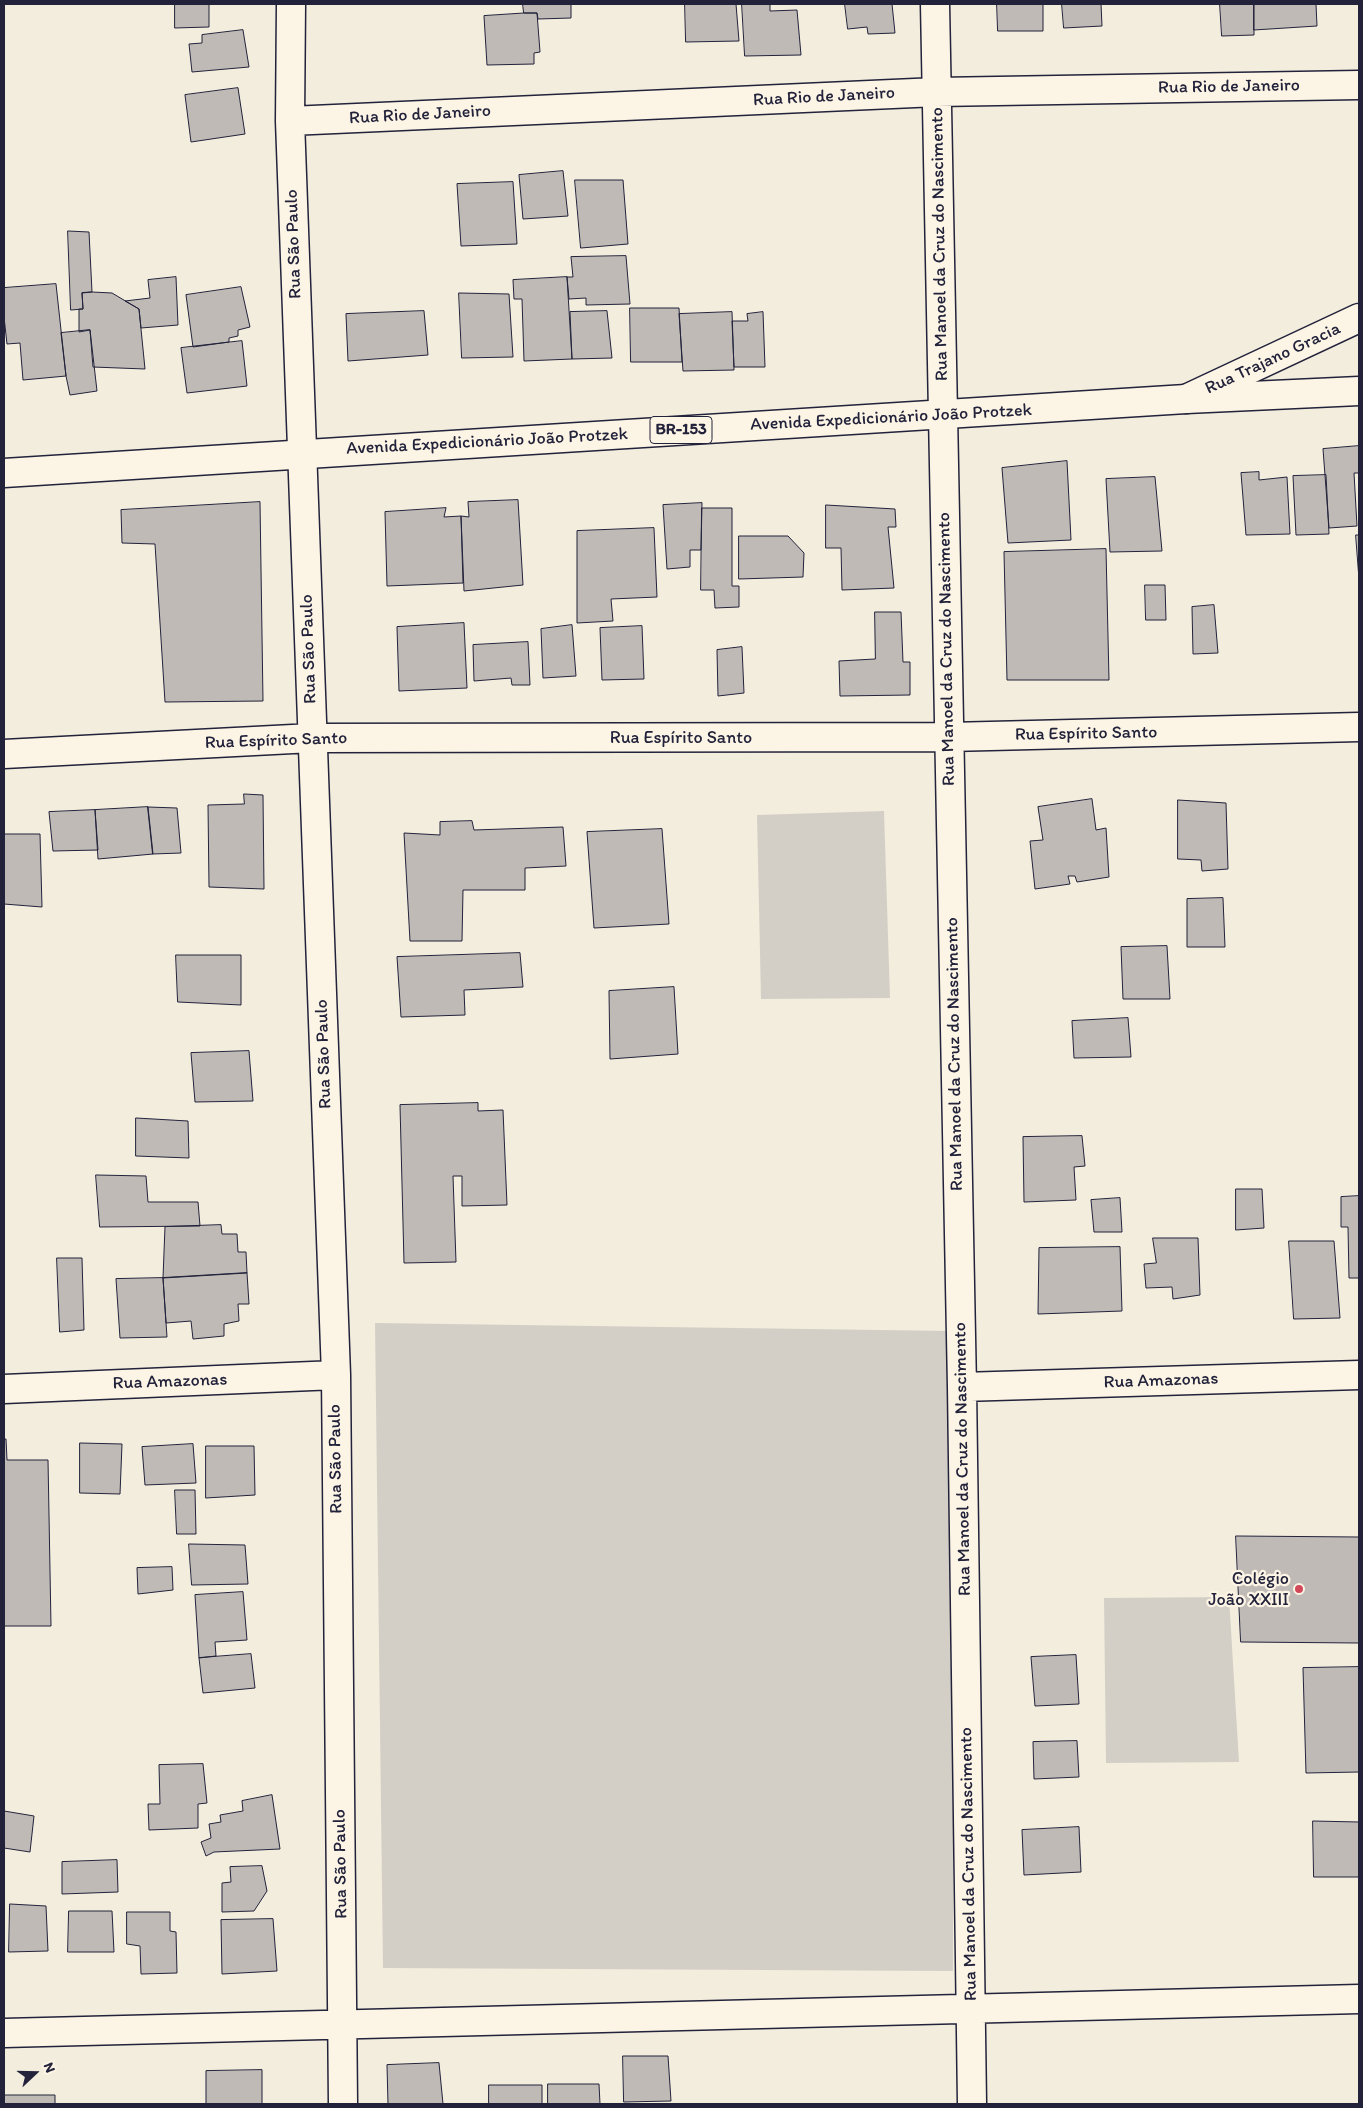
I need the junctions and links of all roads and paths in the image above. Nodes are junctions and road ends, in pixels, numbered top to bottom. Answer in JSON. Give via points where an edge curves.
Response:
{"nodes":[{"id":1,"x":291,"y":4,"type":"edge"},
{"id":2,"x":935,"y":4,"type":"edge"},
{"id":3,"x":1359,"y":85,"type":"edge"},
{"id":4,"x":937,"y":92,"type":"junction"},
{"id":5,"x":290,"y":121,"type":"junction"},
{"id":6,"x":1359,"y":318,"type":"edge"},
{"id":7,"x":1359,"y":391,"type":"edge"},
{"id":8,"x":1186,"y":399,"type":"junction"},
{"id":9,"x":943,"y":415,"type":"junction"},
{"id":10,"x":302,"y":453,"type":"junction"},
{"id":11,"x":4,"y":473,"type":"edge"},
{"id":12,"x":1359,"y":727,"type":"edge"},
{"id":13,"x":949,"y":737,"type":"junction"},
{"id":14,"x":312,"y":738,"type":"junction"},
{"id":15,"x":4,"y":754,"type":"edge"},
{"id":16,"x":1359,"y":1374,"type":"edge"},
{"id":17,"x":336,"y":1375,"type":"junction"},
{"id":18,"x":962,"y":1387,"type":"junction"},
{"id":19,"x":4,"y":1389,"type":"edge"},
{"id":20,"x":1359,"y":2000,"type":"edge"},
{"id":21,"x":972,"y":2008,"type":"junction"},
{"id":22,"x":342,"y":2024,"type":"junction"},
{"id":23,"x":4,"y":2033,"type":"edge"},
{"id":24,"x":343,"y":2104,"type":"edge"},
{"id":25,"x":972,"y":2104,"type":"edge"}],
"edges":[{"from":1,"to":5,"type":"main road","name":"Rua São Paulo"},
{"from":2,"to":4,"type":"main road","name":"Rua Manoel da Cruz do Nascimento"},
{"from":3,"to":4,"type":"main road","name":"Rua Rio de Janeiro"},
{"from":4,"to":5,"type":"main road","name":"Rua Rio de Janeiro"},
{"from":4,"to":9,"type":"main road","name":"Rua Manoel da Cruz do Nascimento"},
{"from":5,"to":10,"type":"main road","name":"Rua São Paulo"},
{"from":6,"to":8,"type":"main road","name":"Rua Trajano Gracia"},
{"from":7,"to":8,"type":"main road","name":"Avenida Expedicionário João Protzek","number":"BR-153"},
{"from":8,"to":9,"type":"main road","name":"Avenida Expedicionário João Protzek","number":"BR-153"},
{"from":9,"to":10,"type":"main road","name":"Avenida Expedicionário João Protzek","number":"BR-153"},
{"from":9,"to":13,"type":"main road","name":"Rua Manoel da Cruz do Nascimento"},
{"from":10,"to":11,"type":"main road","name":"Avenida Expedicionário João Protzek","number":"BR-153"},
{"from":10,"to":14,"type":"main road","name":"Rua São Paulo"},
{"from":12,"to":13,"type":"main road","name":"Rua Espírito Santo"},
{"from":13,"to":14,"type":"main road","name":"Rua Espírito Santo"},
{"from":13,"to":18,"type":"main road","name":"Rua Manoel da Cruz do Nascimento"},
{"from":14,"to":15,"type":"main road","name":"Rua Espírito Santo"},
{"from":14,"to":17,"type":"main road","name":"Rua São Paulo"},
{"from":16,"to":18,"type":"main road","name":"Rua Amazonas"},
{"from":17,"to":19,"type":"main road","name":"Rua Amazonas"},
{"from":17,"to":22,"type":"main road","name":"Rua São Paulo"},
{"from":18,"to":21,"type":"main road","name":"Rua Manoel da Cruz do Nascimento"},
{"from":20,"to":21,"type":"main road"},
{"from":21,"to":22,"type":"main road"},
{"from":21,"to":25,"type":"main road","name":"Rua Manoel da Cruz do Nascimento"},
{"from":22,"to":23,"type":"main road"},
{"from":22,"to":24,"type":"main road","name":"Rua São Paulo"}]}
